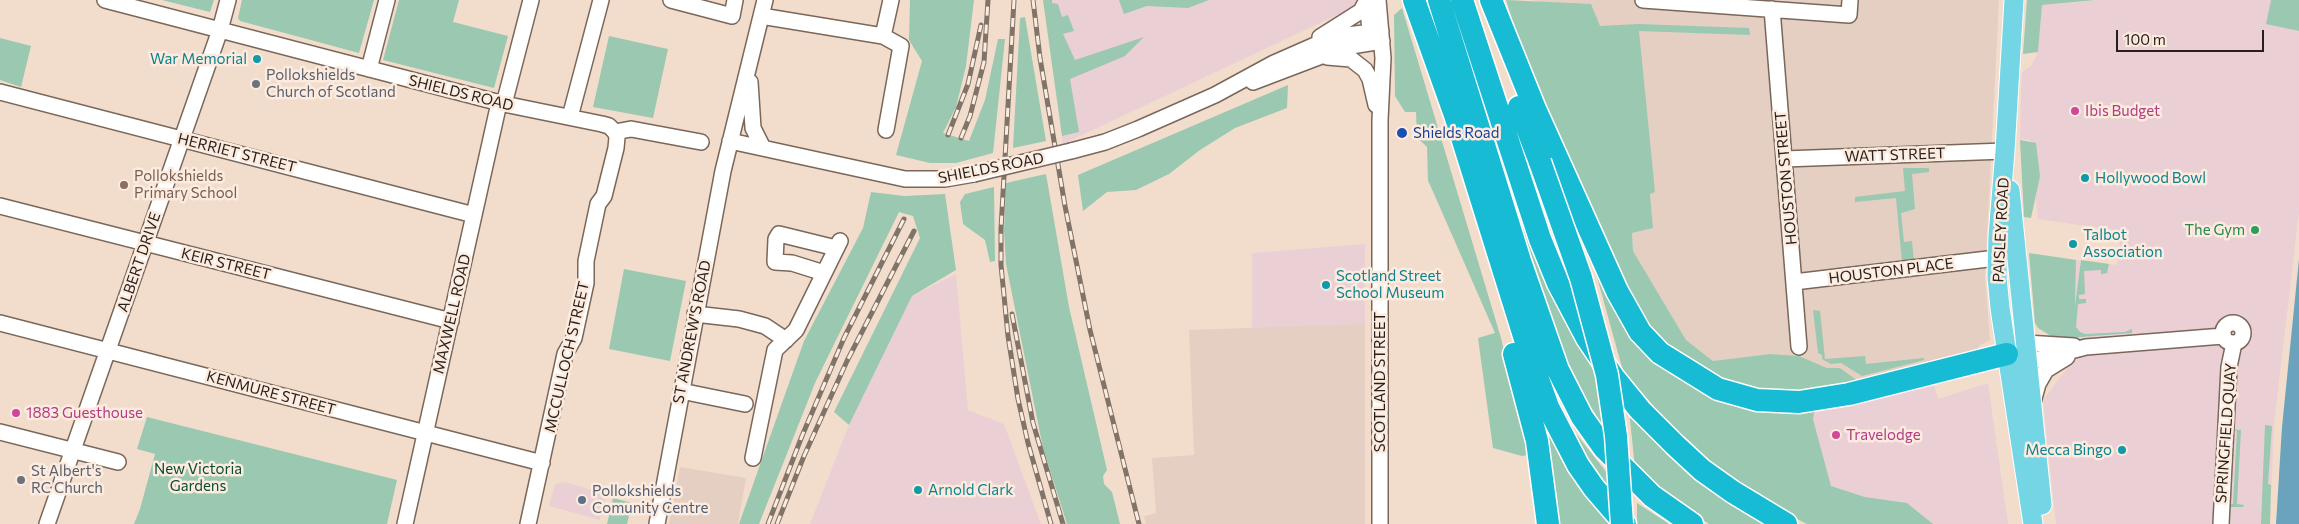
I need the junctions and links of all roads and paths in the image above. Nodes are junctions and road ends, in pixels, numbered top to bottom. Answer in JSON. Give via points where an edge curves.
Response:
{"nodes":[{"id":1,"x":105,"y":0,"type":"edge"},
{"id":2,"x":228,"y":0,"type":"edge"},
{"id":3,"x":386,"y":0,"type":"edge"},
{"id":4,"x":531,"y":0,"type":"edge"},
{"id":5,"x":601,"y":0,"type":"edge"},
{"id":6,"x":671,"y":0,"type":"edge"},
{"id":7,"x":735,"y":0,"type":"edge"},
{"id":8,"x":765,"y":0,"type":"edge"},
{"id":9,"x":891,"y":0,"type":"edge"},
{"id":10,"x":1367,"y":0,"type":"edge"},
{"id":11,"x":1378,"y":0,"type":"edge"},
{"id":12,"x":1413,"y":0,"type":"edge"},
{"id":13,"x":1462,"y":0,"type":"edge"},
{"id":14,"x":1490,"y":0,"type":"edge"},
{"id":15,"x":1642,"y":0,"type":"edge"},
{"id":16,"x":1850,"y":0,"type":"edge"},
{"id":17,"x":2014,"y":0,"type":"edge"},
{"id":18,"x":1772,"y":9,"type":"junction"},
{"id":19,"x":1442,"y":10,"type":"edge"},
{"id":20,"x":761,"y":16,"type":"junction"},
{"id":21,"x":220,"y":30,"type":"junction"},
{"id":22,"x":883,"y":36,"type":"junction"},
{"id":23,"x":1376,"y":37,"type":"junction"},
{"id":24,"x":1302,"y":50,"type":"junction"},
{"id":25,"x":751,"y":56,"type":"junction"},
{"id":26,"x":1318,"y":57,"type":"junction"},
{"id":27,"x":369,"y":69,"type":"junction"},
{"id":28,"x":1516,"y":78,"type":"junction"},
{"id":29,"x":0,"y":92,"type":"edge"},
{"id":30,"x":1215,"y":95,"type":"junction"},
{"id":31,"x":501,"y":104,"type":"junction"},
{"id":32,"x":570,"y":116,"type":"junction"},
{"id":33,"x":1380,"y":120,"type":"junction"},
{"id":34,"x":886,"y":130,"type":"dead end"},
{"id":35,"x":615,"y":132,"type":"junction"},
{"id":36,"x":182,"y":139,"type":"junction"},
{"id":37,"x":730,"y":141,"type":"junction"},
{"id":38,"x":701,"y":142,"type":"dead end"},
{"id":39,"x":763,"y":148,"type":"junction"},
{"id":40,"x":2005,"y":151,"type":"junction"},
{"id":41,"x":1784,"y":159,"type":"junction"},
{"id":42,"x":0,"y":206,"type":"edge"},
{"id":43,"x":474,"y":214,"type":"junction"},
{"id":44,"x":146,"y":244,"type":"junction"},
{"id":45,"x":1988,"y":259,"type":"dead end"},
{"id":46,"x":824,"y":273,"type":"junction"},
{"id":47,"x":1794,"y":282,"type":"junction"},
{"id":48,"x":696,"y":314,"type":"junction"},
{"id":49,"x":451,"y":321,"type":"junction"},
{"id":50,"x":0,"y":323,"type":"edge"},
{"id":51,"x":786,"y":340,"type":"junction"},
{"id":52,"x":1799,"y":347,"type":"dead end"},
{"id":53,"x":2086,"y":348,"type":"junction"},
{"id":54,"x":108,"y":350,"type":"junction"},
{"id":55,"x":2017,"y":357,"type":"junction"},
{"id":56,"x":681,"y":390,"type":"junction"},
{"id":57,"x":746,"y":404,"type":"dead end"},
{"id":58,"x":2032,"y":406,"type":"junction"},
{"id":59,"x":0,"y":432,"type":"edge"},
{"id":60,"x":424,"y":433,"type":"junction"},
{"id":61,"x":72,"y":451,"type":"junction"},
{"id":62,"x":753,"y":458,"type":"dead end"},
{"id":63,"x":118,"y":462,"type":"dead end"},
{"id":64,"x":542,"y":463,"type":"junction"},
{"id":65,"x":48,"y":524,"type":"edge"},
{"id":66,"x":405,"y":524,"type":"edge"},
{"id":67,"x":528,"y":524,"type":"edge"},
{"id":68,"x":657,"y":524,"type":"edge"},
{"id":69,"x":1380,"y":524,"type":"edge"},
{"id":70,"x":1548,"y":524,"type":"edge"},
{"id":71,"x":1623,"y":524,"type":"edge"},
{"id":72,"x":1692,"y":524,"type":"edge"},
{"id":73,"x":1786,"y":524,"type":"edge"},
{"id":74,"x":2033,"y":524,"type":"edge"},
{"id":75,"x":2044,"y":524,"type":"edge"},
{"id":76,"x":2221,"y":524,"type":"edge"}],
"edges":[{"from":1,"to":21,"type":"street","name":"SHIELDS ROAD"},
{"from":2,"to":21,"type":"street","name":"ALBERT DRIVE"},
{"from":3,"to":27,"type":"street"},
{"from":4,"to":31,"type":"street","name":"MAXWELL ROAD"},
{"from":5,"to":32,"type":"street"},
{"from":6,"to":7,"type":"street","via":[[732,16]]},
{"from":8,"to":20,"type":"street"},
{"from":9,"to":22,"type":"street"},
{"from":10,"to":23,"type":"street","name":"SCOTLAND STREET"},
{"from":10,"to":24,"type":"street","via":[[1361,11]]},
{"from":11,"to":23,"type":"street","name":"SCOTLAND STREET"},
{"from":12,"to":70,"type":"highway","via":[[1528,400]]},
{"from":12,"to":71,"type":"highway","via":[[1468,152],[1534,368],[1562,436],[1594,488]]},
{"from":13,"to":73,"type":"highway","via":[[1540,238],[1573,313],[1595,351],[1640,410],[1702,470]]},
{"from":14,"to":28,"type":"highway"},
{"from":15,"to":18,"type":"street"},
{"from":16,"to":18,"type":"street","via":[[1849,16]]},
{"from":17,"to":40,"type":"main road","name":"PAISLEY ROAD"},
{"from":18,"to":41,"type":"street","name":"HOUSTON STREET"},
{"from":19,"to":72,"type":"highway","via":[[1558,370],[1582,417],[1604,448],[1652,496]]},
{"from":20,"to":22,"type":"street"},
{"from":20,"to":25,"type":"street"},
{"from":21,"to":27,"type":"street","name":"SHIELDS ROAD"},
{"from":21,"to":36,"type":"street","name":"ALBERT DRIVE"},
{"from":22,"to":34,"type":"street","via":[[901,46]]},
{"from":23,"to":24,"type":"street","name":"SHIELDS ROAD","via":[[1338,36]]},
{"from":23,"to":26,"type":"street","name":"SHIELDS ROAD"},
{"from":23,"to":33,"type":"street","name":"SCOTLAND STREET"},
{"from":24,"to":30,"type":"street","name":"SHIELDS ROAD"},
{"from":25,"to":37,"type":"street","name":"ST ANDREW'S ROAD"},
{"from":25,"to":39,"type":"street","via":[[751,118]]},
{"from":26,"to":30,"type":"street","name":"SHIELDS ROAD"},
{"from":26,"to":33,"type":"street","via":[[1344,57],[1365,70]]},
{"from":27,"to":31,"type":"street","name":"SHIELDS ROAD"},
{"from":28,"to":55,"type":"highway","via":[[1616,291],[1640,332],[1660,353],[1703,381],[1718,389],[1757,400],[1799,402]]},
{"from":28,"to":71,"type":"highway","bridge":true,"via":[[1517,102],[1585,293],[1607,375]]},
{"from":29,"to":36,"type":"street","name":"HERRIET STREET"},
{"from":30,"to":39,"type":"street","name":"SHIELDS ROAD","bridge":true,"via":[[1105,142],[945,179],[905,179]]},
{"from":31,"to":32,"type":"street","name":"SHIELDS ROAD"},
{"from":31,"to":43,"type":"street","name":"MAXWELL ROAD"},
{"from":32,"to":35,"type":"street","name":"SHIELDS ROAD","via":[[609,126]]},
{"from":33,"to":69,"type":"street","name":"SCOTLAND STREET"},
{"from":35,"to":38,"type":"street","name":"SHIELDS ROAD","via":[[631,129]]},
{"from":35,"to":64,"type":"street","name":"MCCULLOCH STREET","via":[[616,148],[604,196],[598,204],[586,261],[586,283],[574,338],[565,354]]},
{"from":36,"to":43,"type":"street","name":"HERRIET STREET"},
{"from":36,"to":44,"type":"street","name":"ALBERT DRIVE"},
{"from":37,"to":39,"type":"street","name":"SHIELDS ROAD"},
{"from":37,"to":48,"type":"street","name":"ST ANDREW'S ROAD"},
{"from":40,"to":41,"type":"street","name":"WATT STREET"},
{"from":40,"to":55,"type":"main road","name":"PAISLEY ROAD","via":[[1997,267],[2000,308]]},
{"from":41,"to":47,"type":"street","name":"HOUSTON STREET"},
{"from":42,"to":44,"type":"street","name":"KEIR STREET"},
{"from":43,"to":49,"type":"street","name":"MAXWELL ROAD"},
{"from":44,"to":49,"type":"street","name":"KEIR STREET"},
{"from":44,"to":54,"type":"street","name":"ALBERT DRIVE"},
{"from":45,"to":47,"type":"street","name":"HOUSTON PLACE"},
{"from":46,"to":46,"type":"street","via":[[792,263],[775,262],[778,234],[838,245]]},
{"from":46,"to":51,"type":"street","via":[[796,330]]},
{"from":47,"to":52,"type":"street","name":"HOUSTON STREET"},
{"from":48,"to":51,"type":"street","via":[[765,326]]},
{"from":48,"to":56,"type":"street","name":"ST ANDREW'S ROAD"},
{"from":49,"to":60,"type":"street","name":"MAXWELL ROAD"},
{"from":50,"to":54,"type":"street","name":"KENMURE STREET"},
{"from":51,"to":62,"type":"street","via":[[775,350]]},
{"from":53,"to":55,"type":"street","name":"SPRINGFIELD QUAY"},
{"from":53,"to":58,"type":"street","via":[[2046,370]]},
{"from":53,"to":76,"type":"street","name":"SPRINGFIELD QUAY","via":[[2229,339]]},
{"from":54,"to":60,"type":"street","name":"KENMURE STREET"},
{"from":54,"to":61,"type":"street","name":"ALBERT DRIVE"},
{"from":55,"to":58,"type":"main road","name":"PAISLEY ROAD"},
{"from":55,"to":74,"type":"main road","name":"PAISLEY ROAD"},
{"from":56,"to":57,"type":"street"},
{"from":56,"to":68,"type":"street","name":"ST ANDREW'S ROAD"},
{"from":58,"to":75,"type":"main road","name":"PAISLEY ROAD"},
{"from":59,"to":61,"type":"street"},
{"from":60,"to":64,"type":"street","name":"KENMURE STREET"},
{"from":60,"to":66,"type":"street","name":"MAXWELL ROAD"},
{"from":61,"to":63,"type":"street"},
{"from":61,"to":65,"type":"street","name":"ALBERT DRIVE"},
{"from":64,"to":67,"type":"street","name":"MCCULLOCH STREET"}]}
